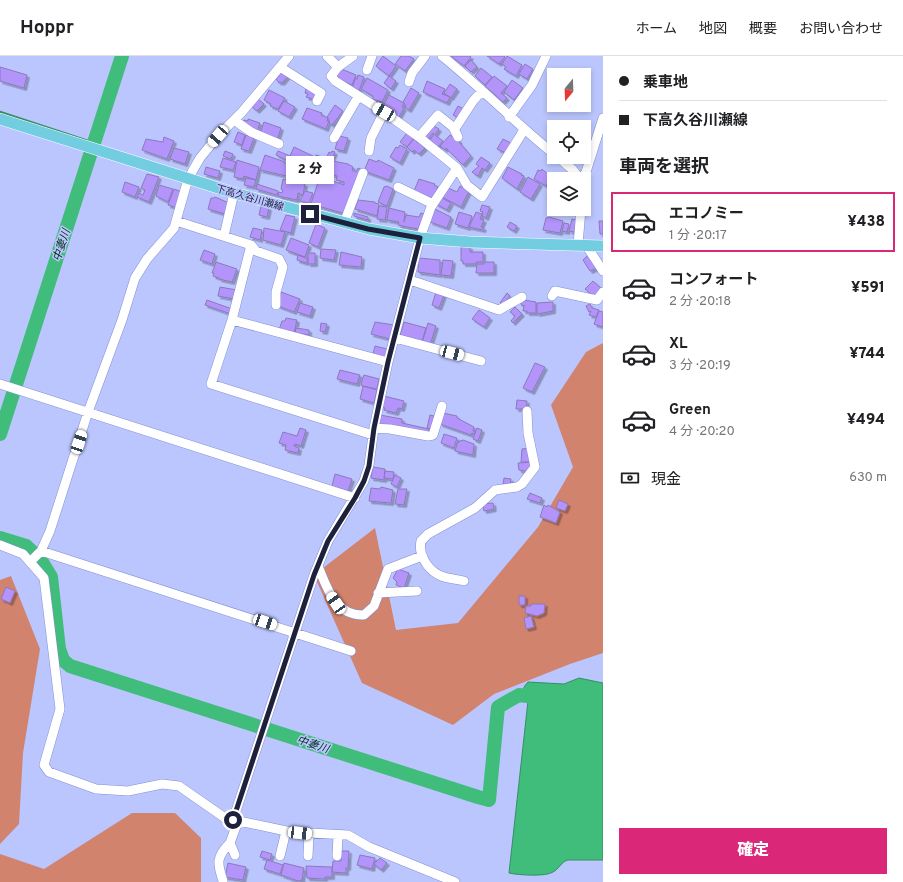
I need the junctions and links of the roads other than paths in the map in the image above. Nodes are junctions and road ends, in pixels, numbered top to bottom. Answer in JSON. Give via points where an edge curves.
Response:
{"nodes":[{"id":1,"x":289,"y":56,"type":"edge"},
{"id":2,"x":327,"y":56,"type":"edge"},
{"id":3,"x":353,"y":56,"type":"edge"},
{"id":4,"x":372,"y":56,"type":"edge"},
{"id":5,"x":425,"y":56,"type":"edge"},
{"id":6,"x":442,"y":56,"type":"edge"},
{"id":7,"x":546,"y":56,"type":"edge"},
{"id":8,"x":280,"y":67,"type":"junction"},
{"id":9,"x":338,"y":67,"type":"junction"},
{"id":10,"x":367,"y":70,"type":"dead end"},
{"id":11,"x":408,"y":82,"type":"dead end"},
{"id":12,"x":482,"y":91,"type":"junction"},
{"id":13,"x":358,"y":97,"type":"junction"},
{"id":14,"x":317,"y":101,"type":"dead end"},
{"id":15,"x":384,"y":112,"type":"junction"},
{"id":16,"x":509,"y":117,"type":"junction"},
{"id":17,"x":603,"y":118,"type":"edge"},
{"id":18,"x":0,"y":119,"type":"edge"},
{"id":19,"x":234,"y":120,"type":"junction"},
{"id":20,"x":453,"y":127,"type":"junction"},
{"id":21,"x":524,"y":130,"type":"junction"},
{"id":22,"x":458,"y":136,"type":"dead end"},
{"id":23,"x":419,"y":137,"type":"junction"},
{"id":24,"x":334,"y":138,"type":"dead end"},
{"id":25,"x":279,"y":144,"type":"dead end"},
{"id":26,"x":547,"y":148,"type":"edge"},
{"id":27,"x":369,"y":151,"type":"dead end"},
{"id":28,"x":566,"y":164,"type":"edge"},
{"id":29,"x":456,"y":168,"type":"junction"},
{"id":30,"x":575,"y":172,"type":"edge"},
{"id":31,"x":586,"y":172,"type":"edge"},
{"id":32,"x":363,"y":173,"type":"dead end"},
{"id":33,"x":188,"y":179,"type":"junction"},
{"id":34,"x":398,"y":186,"type":"dead end"},
{"id":35,"x":234,"y":193,"type":"junction"},
{"id":36,"x":433,"y":204,"type":"junction"},
{"id":37,"x":581,"y":216,"type":"edge"},
{"id":38,"x":176,"y":221,"type":"junction"},
{"id":39,"x":344,"y":223,"type":"junction"},
{"id":40,"x":224,"y":236,"type":"junction"},
{"id":41,"x":420,"y":238,"type":"junction"},
{"id":42,"x":582,"y":245,"type":"junction"},
{"id":43,"x":251,"y":246,"type":"junction"},
{"id":44,"x":603,"y":246,"type":"edge"},
{"id":45,"x":603,"y":271,"type":"edge"},
{"id":46,"x":410,"y":280,"type":"junction"},
{"id":47,"x":603,"y":292,"type":"edge"},
{"id":48,"x":552,"y":296,"type":"dead end"},
{"id":49,"x":522,"y":297,"type":"dead end"},
{"id":50,"x":276,"y":305,"type":"dead end"},
{"id":51,"x":232,"y":320,"type":"junction"},
{"id":52,"x":395,"y":338,"type":"junction"},
{"id":53,"x":481,"y":361,"type":"dead end"},
{"id":54,"x":388,"y":362,"type":"junction"},
{"id":55,"x":0,"y":384,"type":"edge"},
{"id":56,"x":442,"y":406,"type":"dead end"},
{"id":57,"x":527,"y":411,"type":"dead end"},
{"id":58,"x":88,"y":412,"type":"junction"},
{"id":59,"x":374,"y":432,"type":"junction"},
{"id":60,"x":355,"y":498,"type":"junction"},
{"id":61,"x":0,"y":545,"type":"edge"},
{"id":62,"x":35,"y":556,"type":"junction"},
{"id":63,"x":422,"y":556,"type":"junction"},
{"id":64,"x":318,"y":566,"type":"junction"},
{"id":65,"x":464,"y":581,"type":"dead end"},
{"id":66,"x":417,"y":591,"type":"dead end"},
{"id":67,"x":378,"y":593,"type":"junction"},
{"id":68,"x":294,"y":632,"type":"junction"},
{"id":69,"x":350,"y":651,"type":"dead end"},
{"id":70,"x":235,"y":821,"type":"junction"},
{"id":71,"x":286,"y":831,"type":"junction"},
{"id":72,"x":309,"y":834,"type":"junction"},
{"id":73,"x":338,"y":835,"type":"junction"},
{"id":74,"x":230,"y":843,"type":"junction"},
{"id":75,"x":235,"y":855,"type":"dead end"},
{"id":76,"x":280,"y":856,"type":"dead end"},
{"id":77,"x":308,"y":856,"type":"dead end"},
{"id":78,"x":336,"y":856,"type":"dead end"},
{"id":79,"x":223,"y":881,"type":"edge"},
{"id":80,"x":455,"y":882,"type":"edge"}],
"edges":[{"from":1,"to":8,"type":"street"},
{"from":2,"to":9,"type":"street"},
{"from":3,"to":9,"type":"street"},
{"from":4,"to":10,"type":"street"},
{"from":5,"to":11,"type":"street"},
{"from":6,"to":12,"type":"street"},
{"from":7,"to":16,"type":"street","via":[[532,85]]},
{"from":8,"to":14,"type":"street","via":[[321,93]]},
{"from":8,"to":19,"type":"street"},
{"from":9,"to":13,"type":"street","via":[[331,76]]},
{"from":12,"to":16,"type":"street"},
{"from":12,"to":20,"type":"street"},
{"from":13,"to":15,"type":"street"},
{"from":13,"to":24,"type":"street"},
{"from":15,"to":23,"type":"street"},
{"from":15,"to":27,"type":"street","via":[[371,138]]},
{"from":16,"to":21,"type":"street"},
{"from":17,"to":31,"type":"street"},
{"from":18,"to":33,"type":"main road","name":"下高久谷川瀬線"},
{"from":19,"to":25,"type":"street","via":[[251,132]]},
{"from":19,"to":33,"type":"street","via":[[209,145]]},
{"from":20,"to":22,"type":"street"},
{"from":20,"to":23,"type":"street","via":[[438,115]]},
{"from":21,"to":26,"type":"street"},
{"from":21,"to":29,"type":"street","via":[[482,197],[467,185]]},
{"from":23,"to":29,"type":"street"},
{"from":28,"to":30,"type":"street"},
{"from":29,"to":36,"type":"street"},
{"from":32,"to":39,"type":"street"},
{"from":33,"to":35,"type":"main road","name":"下高久谷川瀬線"},
{"from":33,"to":38,"type":"street"},
{"from":34,"to":36,"type":"street"},
{"from":35,"to":39,"type":"main road","name":"下高久谷川瀬線"},
{"from":35,"to":40,"type":"street"},
{"from":36,"to":41,"type":"street"},
{"from":37,"to":42,"type":"street"},
{"from":38,"to":40,"type":"street"},
{"from":38,"to":58,"type":"street","via":[[174,228],[147,259],[135,278]]},
{"from":39,"to":41,"type":"main road","name":"下高久谷川瀬線"},
{"from":40,"to":43,"type":"street"},
{"from":41,"to":42,"type":"main road","name":"下高久谷川瀬線"},
{"from":41,"to":46,"type":"street"},
{"from":42,"to":44,"type":"main road","name":"下高久谷川瀬線"},
{"from":42,"to":45,"type":"street"},
{"from":43,"to":50,"type":"street","via":[[256,251],[282,261]]},
{"from":43,"to":51,"type":"street"},
{"from":46,"to":49,"type":"street","via":[[499,310]]},
{"from":46,"to":52,"type":"street"},
{"from":47,"to":48,"type":"street","via":[[597,300],[555,291]]},
{"from":51,"to":54,"type":"street"},
{"from":51,"to":59,"type":"street","via":[[211,384]]},
{"from":52,"to":53,"type":"street"},
{"from":52,"to":54,"type":"street"},
{"from":54,"to":59,"type":"street"},
{"from":55,"to":58,"type":"street"},
{"from":56,"to":59,"type":"street","via":[[433,435],[390,429]]},
{"from":57,"to":63,"type":"street","via":[[534,469],[522,484],[495,490],[475,508],[428,534],[421,541]]},
{"from":58,"to":60,"type":"street"},
{"from":58,"to":62,"type":"street","via":[[50,531]]},
{"from":59,"to":60,"type":"street","via":[[369,466]]},
{"from":60,"to":64,"type":"street","via":[[328,541]]},
{"from":61,"to":62,"type":"street"},
{"from":62,"to":68,"type":"street"},
{"from":62,"to":70,"type":"street","via":[[44,578],[60,705],[44,765],[46,769],[88,787],[108,791],[128,791],[162,784],[179,786],[225,818]]},
{"from":63,"to":65,"type":"street","via":[[438,575]]},
{"from":63,"to":67,"type":"street","via":[[388,569]]},
{"from":64,"to":67,"type":"street","via":[[336,603],[352,614],[364,615],[370,611]]},
{"from":64,"to":68,"type":"street"},
{"from":66,"to":67,"type":"street"},
{"from":68,"to":69,"type":"street"},
{"from":68,"to":70,"type":"street"},
{"from":70,"to":71,"type":"street"},
{"from":70,"to":74,"type":"street"},
{"from":71,"to":72,"type":"street"},
{"from":71,"to":76,"type":"street"},
{"from":72,"to":73,"type":"street"},
{"from":72,"to":77,"type":"street"},
{"from":73,"to":78,"type":"street"},
{"from":73,"to":80,"type":"street","via":[[353,837],[370,847]]},
{"from":74,"to":75,"type":"street"},
{"from":74,"to":79,"type":"street","via":[[220,854],[219,869]]}]}
